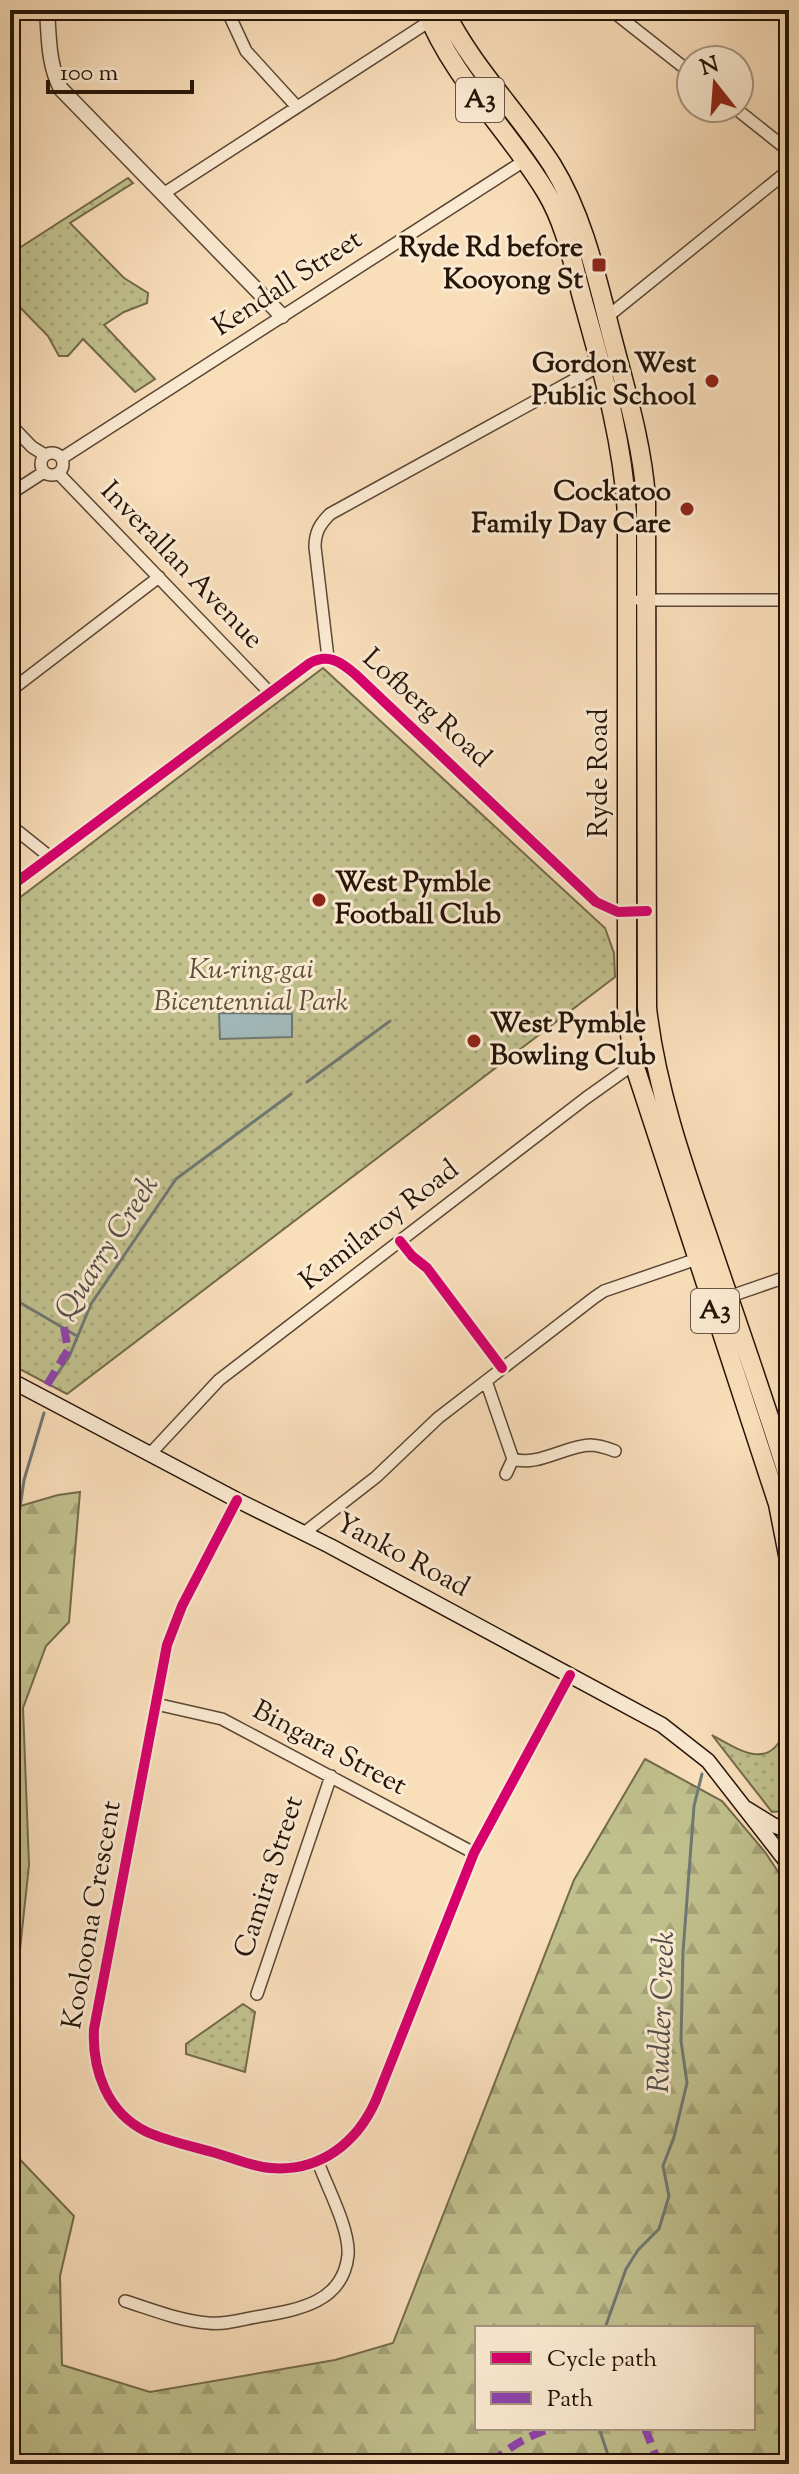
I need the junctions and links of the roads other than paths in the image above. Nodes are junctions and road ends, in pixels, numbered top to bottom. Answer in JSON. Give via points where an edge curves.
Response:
{"nodes":[{"id":1,"x":47,"y":10,"type":"edge"},
{"id":2,"x":227,"y":10,"type":"edge"},
{"id":3,"x":611,"y":10,"type":"edge"},
{"id":4,"x":442,"y":16,"type":"edge"},
{"id":5,"x":675,"y":60,"type":"edge"},
{"id":6,"x":297,"y":107,"type":"junction"},
{"id":7,"x":755,"y":124,"type":"edge"},
{"id":8,"x":541,"y":150,"type":"junction"},
{"id":9,"x":789,"y":151,"type":"edge"},
{"id":10,"x":525,"y":161,"type":"junction"},
{"id":11,"x":789,"y":170,"type":"edge"},
{"id":12,"x":163,"y":194,"type":"junction"},
{"id":13,"x":282,"y":316,"type":"junction"},
{"id":14,"x":607,"y":317,"type":"junction"},
{"id":15,"x":601,"y":365,"type":"junction"},
{"id":16,"x":10,"y":424,"type":"edge"},
{"id":17,"x":45,"y":455,"type":"junction"},
{"id":18,"x":62,"y":458,"type":"junction"},
{"id":19,"x":44,"y":472,"type":"junction"},
{"id":20,"x":58,"y":473,"type":"junction"},
{"id":21,"x":10,"y":494,"type":"edge"},
{"id":22,"x":159,"y":577,"type":"junction"},
{"id":23,"x":637,"y":600,"type":"junction"},
{"id":24,"x":789,"y":600,"type":"edge"},
{"id":25,"x":328,"y":658,"type":"junction"},
{"id":26,"x":10,"y":691,"type":"edge"},
{"id":27,"x":270,"y":693,"type":"junction"},
{"id":28,"x":10,"y":825,"type":"edge"},
{"id":29,"x":50,"y":857,"type":"junction"},
{"id":30,"x":10,"y":887,"type":"edge"},
{"id":31,"x":647,"y":911,"type":"junction"},
{"id":32,"x":627,"y":912,"type":"junction"},
{"id":33,"x":653,"y":1053,"type":"junction"},
{"id":34,"x":634,"y":1064,"type":"junction"},
{"id":35,"x":697,"y":1259,"type":"junction"},
{"id":36,"x":789,"y":1276,"type":"edge"},
{"id":37,"x":728,"y":1297,"type":"junction"},
{"id":38,"x":486,"y":1381,"type":"junction"},
{"id":39,"x":13,"y":1387,"type":"edge"},
{"id":40,"x":615,"y":1451,"type":"dead end"},
{"id":41,"x":150,"y":1454,"type":"junction"},
{"id":42,"x":513,"y":1459,"type":"junction"},
{"id":43,"x":506,"y":1474,"type":"dead end"},
{"id":44,"x":789,"y":1479,"type":"edge"},
{"id":45,"x":237,"y":1500,"type":"junction"},
{"id":46,"x":304,"y":1533,"type":"junction"},
{"id":47,"x":789,"y":1560,"type":"edge"},
{"id":48,"x":570,"y":1675,"type":"junction"},
{"id":49,"x":156,"y":1704,"type":"junction"},
{"id":50,"x":331,"y":1776,"type":"junction"},
{"id":51,"x":746,"y":1809,"type":"junction"},
{"id":52,"x":761,"y":1831,"type":"junction"},
{"id":53,"x":789,"y":1831,"type":"edge"},
{"id":54,"x":789,"y":1841,"type":"edge"},
{"id":55,"x":474,"y":1853,"type":"junction"},
{"id":56,"x":789,"y":1865,"type":"edge"},
{"id":57,"x":257,"y":1994,"type":"dead end"},
{"id":58,"x":318,"y":2162,"type":"junction"},
{"id":59,"x":125,"y":2301,"type":"dead end"}],
"edges":[{"from":1,"to":12,"type":"main road","via":[[50,55],[61,89]]},
{"from":2,"to":6,"type":"street","via":[[246,51]]},
{"from":3,"to":5,"type":"street"},
{"from":4,"to":6,"type":"street"},
{"from":4,"to":8,"type":"highway","name":"Ryde Road","number":"A3"},
{"from":4,"to":10,"type":"highway","name":"Ryde Road","number":"A3","via":[[457,67]]},
{"from":6,"to":12,"type":"street"},
{"from":7,"to":9,"type":"street"},
{"from":8,"to":10,"type":"street","name":"Kendall Street"},
{"from":8,"to":14,"type":"highway","name":"Ryde Road","number":"A3","via":[[575,209]]},
{"from":10,"to":13,"type":"street","name":"Kendall Street"},
{"from":10,"to":15,"type":"highway","name":"Ryde Road","number":"A3","via":[[558,217]]},
{"from":11,"to":14,"type":"street"},
{"from":12,"to":13,"type":"main road"},
{"from":13,"to":18,"type":"street","name":"Kendall Street"},
{"from":14,"to":23,"type":"highway","name":"Ryde Road","number":"A3","via":[[646,498]]},
{"from":15,"to":23,"type":"highway","name":"Ryde Road","number":"A3","via":[[617,425]]},
{"from":15,"to":25,"type":"street","via":[[323,521],[315,547]]},
{"from":16,"to":17,"type":"street"},
{"from":17,"to":18,"type":"street"},
{"from":17,"to":19,"type":"street"},
{"from":18,"to":20,"type":"street"},
{"from":19,"to":20,"type":"street"},
{"from":19,"to":21,"type":"street"},
{"from":20,"to":22,"type":"street","name":"Inverallan Avenue"},
{"from":22,"to":26,"type":"street"},
{"from":22,"to":27,"type":"street","name":"Inverallan Avenue"},
{"from":23,"to":24,"type":"street"},
{"from":23,"to":31,"type":"highway","name":"Ryde Road","number":"A3"},
{"from":23,"to":32,"type":"highway","name":"Ryde Road","number":"A3"},
{"from":25,"to":27,"type":"street","name":"Lofberg Road","via":[[310,663]]},
{"from":25,"to":32,"type":"street","name":"Lofberg Road","via":[[355,674],[596,902]]},
{"from":27,"to":29,"type":"street","name":"Lofberg Road"},
{"from":28,"to":29,"type":"street"},
{"from":29,"to":30,"type":"street","name":"Lofberg Road"},
{"from":31,"to":32,"type":"street","name":"Lofberg Road"},
{"from":31,"to":33,"type":"highway","name":"Ryde Road","number":"A3","via":[[647,1008]]},
{"from":32,"to":34,"type":"highway","name":"Ryde Road","number":"A3","via":[[627,1012]]},
{"from":33,"to":34,"type":"street","name":"Kamilaroy Road"},
{"from":33,"to":37,"type":"highway","name":"Ryde Road","number":"A3","via":[[670,1123]]},
{"from":34,"to":35,"type":"highway","name":"Ryde Road","number":"A3"},
{"from":34,"to":41,"type":"street","name":"Kamilaroy Road","via":[[219,1380]]},
{"from":35,"to":38,"type":"street","via":[[604,1291]]},
{"from":35,"to":47,"type":"highway","name":"Ryde Road","number":"A3","via":[[778,1504]]},
{"from":36,"to":37,"type":"street"},
{"from":37,"to":44,"type":"highway","name":"Ryde Road","number":"A3"},
{"from":38,"to":42,"type":"street"},
{"from":38,"to":46,"type":"street"},
{"from":39,"to":41,"type":"main road","name":"Yanko Road"},
{"from":40,"to":42,"type":"street","via":[[590,1445]]},
{"from":41,"to":45,"type":"main road","name":"Yanko Road"},
{"from":42,"to":43,"type":"street"},
{"from":45,"to":46,"type":"main road","name":"Yanko Road"},
{"from":45,"to":49,"type":"street","name":"Kooloona Crescent","via":[[182,1606],[167,1645]]},
{"from":46,"to":48,"type":"main road","name":"Yanko Road"},
{"from":48,"to":51,"type":"main road","name":"Yanko Road","via":[[662,1725],[696,1750]]},
{"from":48,"to":55,"type":"street","name":"Kooloona Crescent"},
{"from":49,"to":50,"type":"street","name":"Bingara Street","via":[[222,1719]]},
{"from":49,"to":58,"type":"street","name":"Kooloona Crescent","via":[[94,2029],[99,2073],[120,2111],[150,2133],[269,2168]]},
{"from":50,"to":55,"type":"street","name":"Bingara Street"},
{"from":50,"to":57,"type":"street","name":"Camira Street"},
{"from":51,"to":52,"type":"main road","name":"Yanko Road"},
{"from":51,"to":53,"type":"main road","name":"Yanko Road"},
{"from":52,"to":54,"type":"main road"},
{"from":52,"to":56,"type":"main road","name":"Yanko Road"},
{"from":55,"to":58,"type":"street","name":"Kooloona Crescent","via":[[369,2115],[356,2135]]},
{"from":58,"to":59,"type":"street","via":[[348,2253],[345,2271],[322,2300],[225,2323]]}]}
